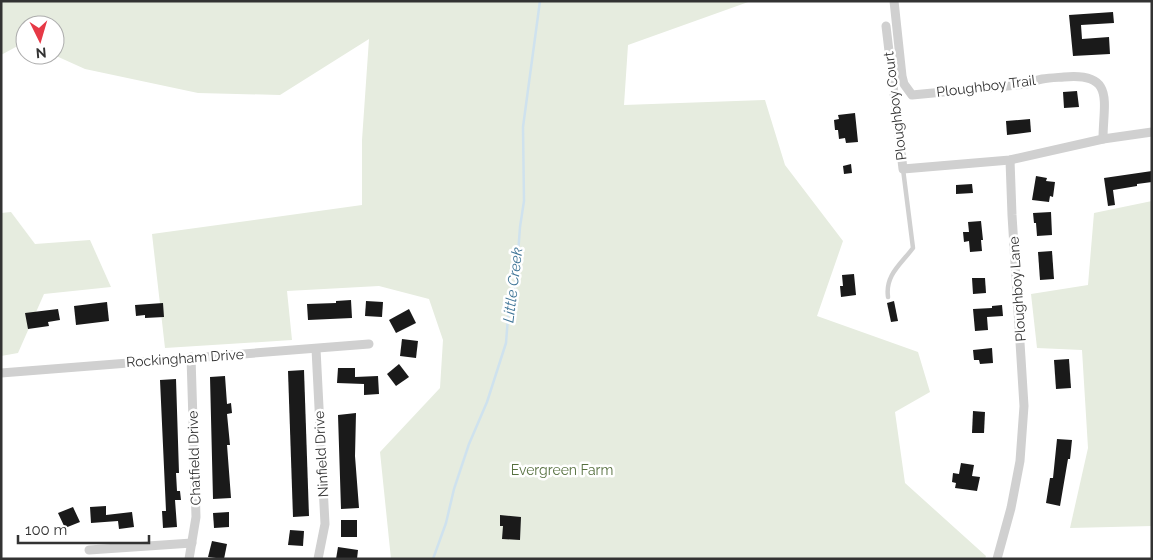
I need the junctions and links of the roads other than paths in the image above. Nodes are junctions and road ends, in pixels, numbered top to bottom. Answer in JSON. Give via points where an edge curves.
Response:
{"nodes":[{"id":1,"x":894,"y":1,"type":"edge"},
{"id":2,"x":886,"y":26,"type":"dead end"},
{"id":3,"x":1152,"y":132,"type":"edge"},
{"id":4,"x":1102,"y":139,"type":"junction"},
{"id":5,"x":1010,"y":160,"type":"junction"},
{"id":6,"x":902,"y":169,"type":"junction"},
{"id":7,"x":888,"y":297,"type":"dead end"},
{"id":8,"x":368,"y":344,"type":"dead end"},
{"id":9,"x":316,"y":348,"type":"junction"},
{"id":10,"x":191,"y":358,"type":"junction"},
{"id":11,"x":1,"y":372,"type":"edge"},
{"id":12,"x":192,"y":543,"type":"junction"},
{"id":13,"x":89,"y":550,"type":"dead end"},
{"id":14,"x":189,"y":559,"type":"edge"},
{"id":15,"x":318,"y":559,"type":"edge"},
{"id":16,"x":997,"y":559,"type":"edge"}],
"edges":[{"from":1,"to":4,"type":"street","name":"Ploughboy Trail","via":[[902,76],[912,95],[1084,76],[1094,80],[1103,91]]},
{"from":2,"to":6,"type":"street","name":"Ploughboy Court"},
{"from":3,"to":4,"type":"street"},
{"from":4,"to":5,"type":"street"},
{"from":5,"to":6,"type":"street","name":"Ploughboy Court"},
{"from":5,"to":16,"type":"street","name":"Ploughboy Lane","via":[[1024,406],[1020,461]]},
{"from":6,"to":7,"type":"lane","via":[[913,248],[890,276]]},
{"from":8,"to":9,"type":"street","name":"Rockingham Drive"},
{"from":9,"to":10,"type":"street","name":"Rockingham Drive"},
{"from":9,"to":15,"type":"street","name":"Ninfield Drive","via":[[325,524]]},
{"from":10,"to":11,"type":"street","name":"Rockingham Drive"},
{"from":10,"to":12,"type":"street","name":"Chatfield Drive","via":[[196,517]]},
{"from":12,"to":13,"type":"street"},
{"from":12,"to":14,"type":"street","name":"Chatfield Drive"}]}
